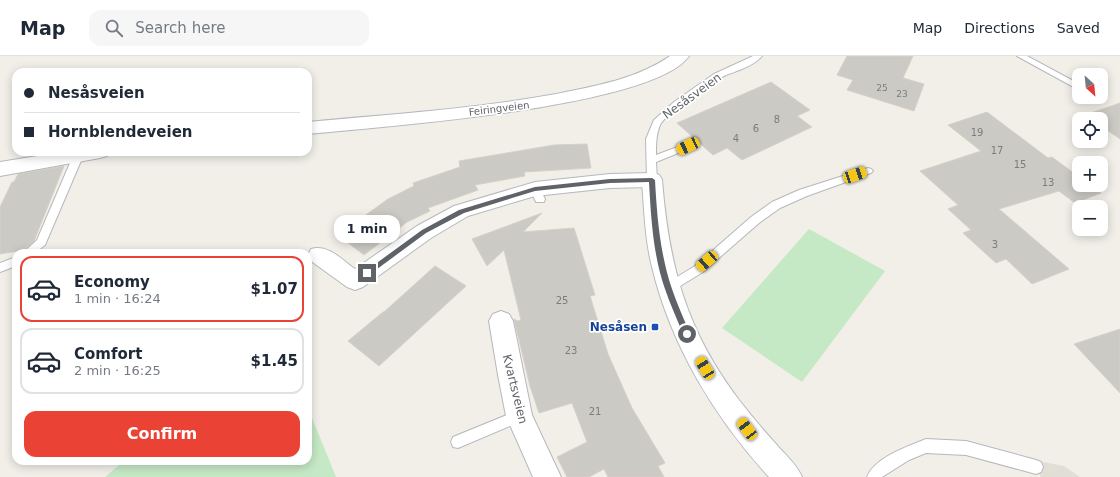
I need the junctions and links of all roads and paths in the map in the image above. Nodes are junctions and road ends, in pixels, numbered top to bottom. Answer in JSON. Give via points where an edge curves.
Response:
{"nodes":[{"id":1,"x":682,"y":56,"type":"edge"},
{"id":2,"x":758,"y":56,"type":"edge"},
{"id":3,"x":1021,"y":56,"type":"edge"},
{"id":4,"x":1072,"y":84,"type":"edge"},
{"id":5,"x":312,"y":128,"type":"edge"},
{"id":6,"x":688,"y":146,"type":"dead end"},
{"id":7,"x":78,"y":156,"type":"joint"},
{"id":8,"x":0,"y":170,"type":"edge"},
{"id":9,"x":652,"y":170,"type":"junction"},
{"id":10,"x":868,"y":171,"type":"dead end"},
{"id":11,"x":33,"y":249,"type":"edge"},
{"id":12,"x":319,"y":255,"type":"dead end"},
{"id":13,"x":12,"y":263,"type":"edge"},
{"id":14,"x":0,"y":268,"type":"edge"},
{"id":15,"x":668,"y":288,"type":"junction"},
{"id":16,"x":501,"y":321,"type":"dead end"},
{"id":17,"x":519,"y":416,"type":"junction"},
{"id":18,"x":458,"y":442,"type":"dead end"},
{"id":19,"x":1036,"y":467,"type":"dead end"},
{"id":20,"x":547,"y":477,"type":"edge"},
{"id":21,"x":788,"y":477,"type":"edge"},
{"id":22,"x":874,"y":477,"type":"edge"}],
"edges":[{"from":1,"to":5,"type":"street","name":"Feiringveien","via":[[645,76],[598,90],[528,105]]},
{"from":2,"to":9,"type":"lane","name":"Nesåsveien","via":[[717,76],[657,122],[651,139]]},
{"from":3,"to":4,"type":"lane"},
{"from":6,"to":9,"type":"lane"},
{"from":7,"to":8,"type":"street"},
{"from":7,"to":11,"type":"lane","via":[[41,242]]},
{"from":9,"to":12,"type":"street","via":[[461,211],[424,232],[355,281]]},
{"from":9,"to":15,"type":"street","name":"Nesåsveien","via":[[659,249]]},
{"from":10,"to":15,"type":"lane","via":[[776,205],[699,268]]},
{"from":13,"to":14,"type":"lane"},
{"from":15,"to":21,"type":"street","name":"Nesåsveien","via":[[690,342],[712,380],[747,429]]},
{"from":16,"to":17,"type":"street","name":"Kvartsveien"},
{"from":17,"to":18,"type":"lane"},
{"from":17,"to":20,"type":"street","name":"Kvartsveien"},
{"from":19,"to":22,"type":"lane","via":[[966,448],[926,446],[879,470]]}]}
